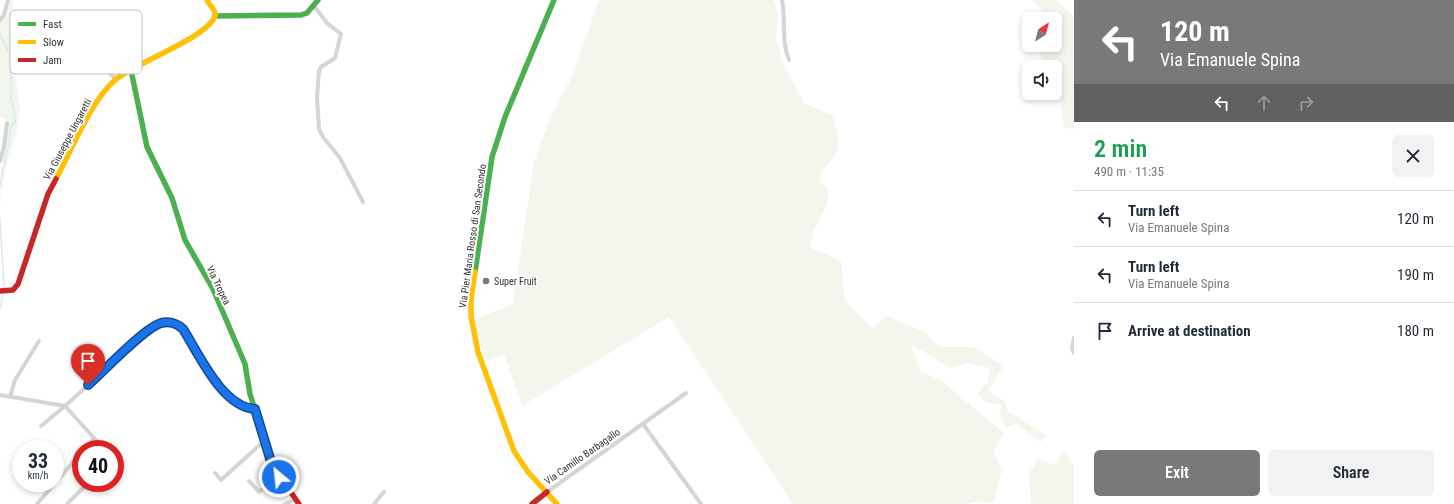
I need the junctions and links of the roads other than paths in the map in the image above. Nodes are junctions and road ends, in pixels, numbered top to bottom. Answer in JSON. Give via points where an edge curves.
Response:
{"nodes":[{"id":1,"x":8,"y":0,"type":"edge"},
{"id":2,"x":208,"y":0,"type":"edge"},
{"id":3,"x":318,"y":0,"type":"edge"},
{"id":4,"x":554,"y":0,"type":"edge"},
{"id":5,"x":782,"y":0,"type":"edge"},
{"id":6,"x":314,"y":6,"type":"junction"},
{"id":7,"x":215,"y":16,"type":"junction"},
{"id":8,"x":0,"y":20,"type":"edge"},
{"id":9,"x":789,"y":60,"type":"dead end"},
{"id":10,"x":142,"y":64,"type":"edge"},
{"id":11,"x":110,"y":74,"type":"edge"},
{"id":12,"x":124,"y":74,"type":"edge"},
{"id":13,"x":131,"y":74,"type":"edge"},
{"id":14,"x":116,"y":79,"type":"junction"},
{"id":15,"x":7,"y":123,"type":"dead end"},
{"id":16,"x":0,"y":161,"type":"edge"},
{"id":17,"x":363,"y":202,"type":"dead end"},
{"id":18,"x":1,"y":291,"type":"edge"},
{"id":19,"x":1074,"y":338,"type":"edge"},
{"id":20,"x":39,"y":341,"type":"dead end"},
{"id":21,"x":1074,"y":353,"type":"edge"},
{"id":22,"x":686,"y":393,"type":"dead end"},
{"id":23,"x":0,"y":395,"type":"edge"},
{"id":24,"x":10,"y":397,"type":"junction"},
{"id":25,"x":66,"y":406,"type":"junction"},
{"id":26,"x":255,"y":409,"type":"junction"},
{"id":27,"x":644,"y":424,"type":"junction"},
{"id":28,"x":41,"y":426,"type":"dead end"},
{"id":29,"x":94,"y":438,"type":"edge"},
{"id":30,"x":264,"y":441,"type":"junction"},
{"id":31,"x":72,"y":464,"type":"edge"},
{"id":32,"x":215,"y":473,"type":"dead end"},
{"id":33,"x":279,"y":477,"type":"junction"},
{"id":34,"x":249,"y":481,"type":"dead end"},
{"id":35,"x":79,"y":492,"type":"edge"},
{"id":36,"x":384,"y":492,"type":"dead end"},
{"id":37,"x":547,"y":492,"type":"junction"},
{"id":38,"x":298,"y":502,"type":"edge"},
{"id":39,"x":37,"y":504,"type":"edge"},
{"id":40,"x":67,"y":504,"type":"edge"},
{"id":41,"x":285,"y":504,"type":"edge"},
{"id":42,"x":374,"y":504,"type":"edge"},
{"id":43,"x":532,"y":504,"type":"edge"},
{"id":44,"x":558,"y":504,"type":"edge"},
{"id":45,"x":701,"y":504,"type":"edge"}],
"edges":[{"from":1,"to":8,"type":"street"},
{"from":2,"to":7,"type":"street"},
{"from":3,"to":6,"type":"street"},
{"from":4,"to":37,"type":"street","name":"Via Pier Maria Rosso di San Secondo","via":[[545,28],[498,135],[492,157],[470,316],[478,352],[514,451],[528,472]]},
{"from":5,"to":9,"type":"street","via":[[783,32]]},
{"from":6,"to":7,"type":"street","via":[[307,12],[294,16]]},
{"from":6,"to":17,"type":"street","via":[[327,23],[341,34],[335,58],[319,71],[319,129],[340,158]]},
{"from":7,"to":10,"type":"street","name":"Via Giuseppe Ungaretti","via":[[206,27],[190,38]]},
{"from":11,"to":14,"type":"street"},
{"from":12,"to":14,"type":"street","name":"Via Giuseppe Ungaretti"},
{"from":13,"to":26,"type":"street","name":"Via Tropea","via":[[147,147],[172,198],[185,240],[210,283],[245,364]]},
{"from":14,"to":18,"type":"street","name":"Via Giuseppe Ungaretti","via":[[97,100],[48,194],[16,288]]},
{"from":15,"to":16,"type":"street"},
{"from":19,"to":21,"type":"street"},
{"from":20,"to":24,"type":"street","via":[[15,380]]},
{"from":22,"to":27,"type":"street","name":"Via Camillo Barbagallo"},
{"from":23,"to":24,"type":"street"},
{"from":24,"to":25,"type":"street"},
{"from":25,"to":26,"type":"street","via":[[151,328],[170,322],[183,329],[226,395],[243,407]]},
{"from":25,"to":28,"type":"street"},
{"from":25,"to":29,"type":"street"},
{"from":26,"to":30,"type":"street","name":"Via Tropea"},
{"from":27,"to":37,"type":"street","name":"Via Camillo Barbagallo"},
{"from":27,"to":45,"type":"street"},
{"from":30,"to":32,"type":"street","via":[[221,480]]},
{"from":30,"to":33,"type":"street","name":"Via Tropea"},
{"from":31,"to":39,"type":"street"},
{"from":33,"to":34,"type":"street","via":[[259,492]]},
{"from":33,"to":38,"type":"street","name":"Via Tropea"},
{"from":35,"to":40,"type":"street"},
{"from":36,"to":42,"type":"street"},
{"from":37,"to":43,"type":"street","name":"Via Camillo Barbagallo"},
{"from":37,"to":44,"type":"street","name":"Via Pier Maria Rosso di San Secondo"},
{"from":38,"to":41,"type":"street"}]}
